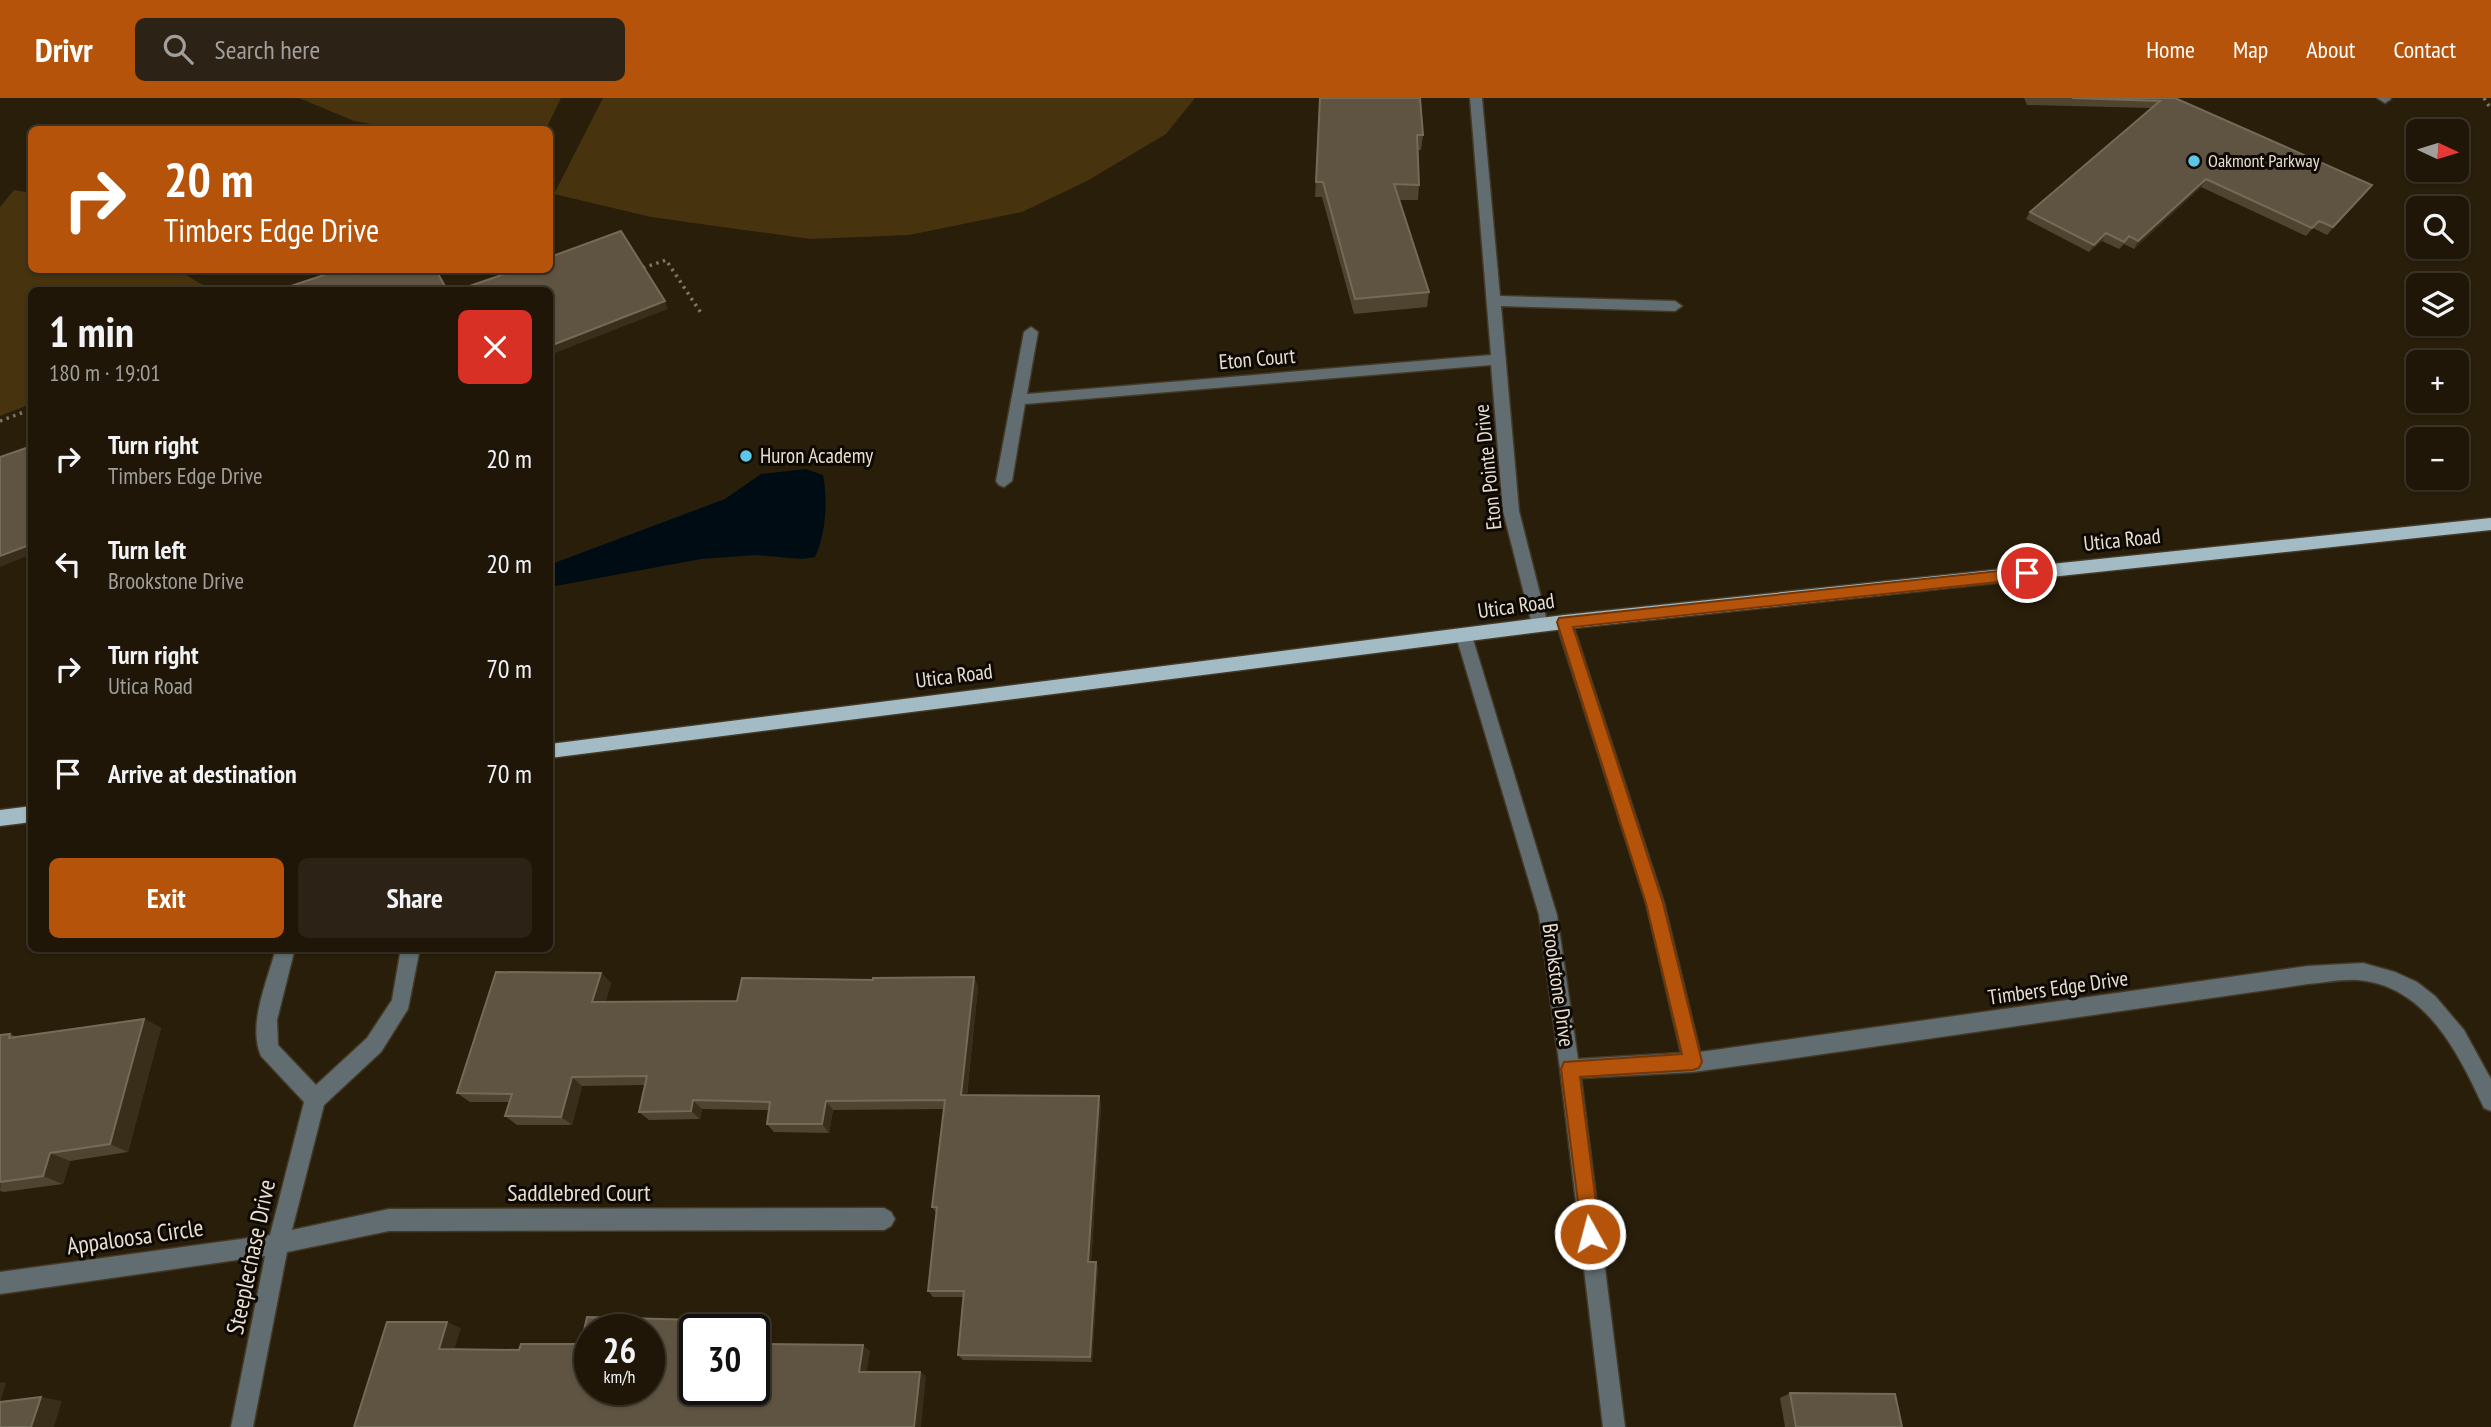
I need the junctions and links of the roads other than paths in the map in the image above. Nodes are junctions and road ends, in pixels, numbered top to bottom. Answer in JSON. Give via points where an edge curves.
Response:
{"nodes":[{"id":1,"x":1476,"y":98,"type":"edge"},
{"id":2,"x":1493,"y":301,"type":"junction"},
{"id":3,"x":1675,"y":306,"type":"dead end"},
{"id":4,"x":1031,"y":332,"type":"dead end"},
{"id":5,"x":1498,"y":359,"type":"junction"},
{"id":6,"x":1019,"y":398,"type":"junction"},
{"id":7,"x":1004,"y":481,"type":"dead end"},
{"id":8,"x":2491,"y":524,"type":"edge"},
{"id":9,"x":1564,"y":622,"type":"junction"},
{"id":10,"x":1540,"y":625,"type":"junction"},
{"id":11,"x":1464,"y":636,"type":"junction"},
{"id":12,"x":553,"y":751,"type":"edge"},
{"id":13,"x":28,"y":814,"type":"edge"},
{"id":14,"x":0,"y":818,"type":"edge"},
{"id":15,"x":285,"y":952,"type":"edge"},
{"id":16,"x":410,"y":952,"type":"edge"},
{"id":17,"x":1693,"y":1062,"type":"junction"},
{"id":18,"x":1570,"y":1069,"type":"junction"},
{"id":19,"x":315,"y":1099,"type":"junction"},
{"id":20,"x":2491,"y":1101,"type":"edge"},
{"id":21,"x":884,"y":1219,"type":"dead end"},
{"id":22,"x":278,"y":1244,"type":"junction"},
{"id":23,"x":0,"y":1283,"type":"edge"},
{"id":24,"x":242,"y":1427,"type":"edge"},
{"id":25,"x":1614,"y":1427,"type":"edge"}],
"edges":[{"from":1,"to":2,"type":"street","name":"Eton Pointe Drive"},
{"from":2,"to":3,"type":"street"},
{"from":2,"to":5,"type":"street","name":"Eton Pointe Drive"},
{"from":4,"to":6,"type":"street"},
{"from":5,"to":6,"type":"street","name":"Eton Court"},
{"from":5,"to":10,"type":"street","name":"Eton Pointe Drive","via":[[1511,511]]},
{"from":6,"to":7,"type":"street"},
{"from":8,"to":9,"type":"main road","name":"Utica Road"},
{"from":9,"to":10,"type":"main road","name":"Utica Road"},
{"from":9,"to":17,"type":"street","via":[[1655,903]]},
{"from":10,"to":11,"type":"main road","name":"Utica Road"},
{"from":11,"to":12,"type":"main road","name":"Utica Road"},
{"from":11,"to":18,"type":"street","name":"Brookstone Drive","via":[[1548,915]]},
{"from":13,"to":14,"type":"main road"},
{"from":15,"to":19,"type":"street","via":[[267,1020],[268,1049]]},
{"from":16,"to":19,"type":"street","via":[[401,1003],[374,1045]]},
{"from":17,"to":18,"type":"street","name":"Timbers Edge Drive"},
{"from":17,"to":20,"type":"street","name":"Timbers Edge Drive","via":[[2308,975],[2361,972],[2408,986],[2441,1013],[2471,1058]]},
{"from":18,"to":25,"type":"street","name":"Brookstone Drive"},
{"from":19,"to":22,"type":"street","name":"Steeplechase Drive"},
{"from":21,"to":22,"type":"street","name":"Saddlebred Court","via":[[389,1220]]},
{"from":22,"to":23,"type":"street","name":"Appaloosa Circle"},
{"from":22,"to":24,"type":"street","name":"Steeplechase Drive"}]}
